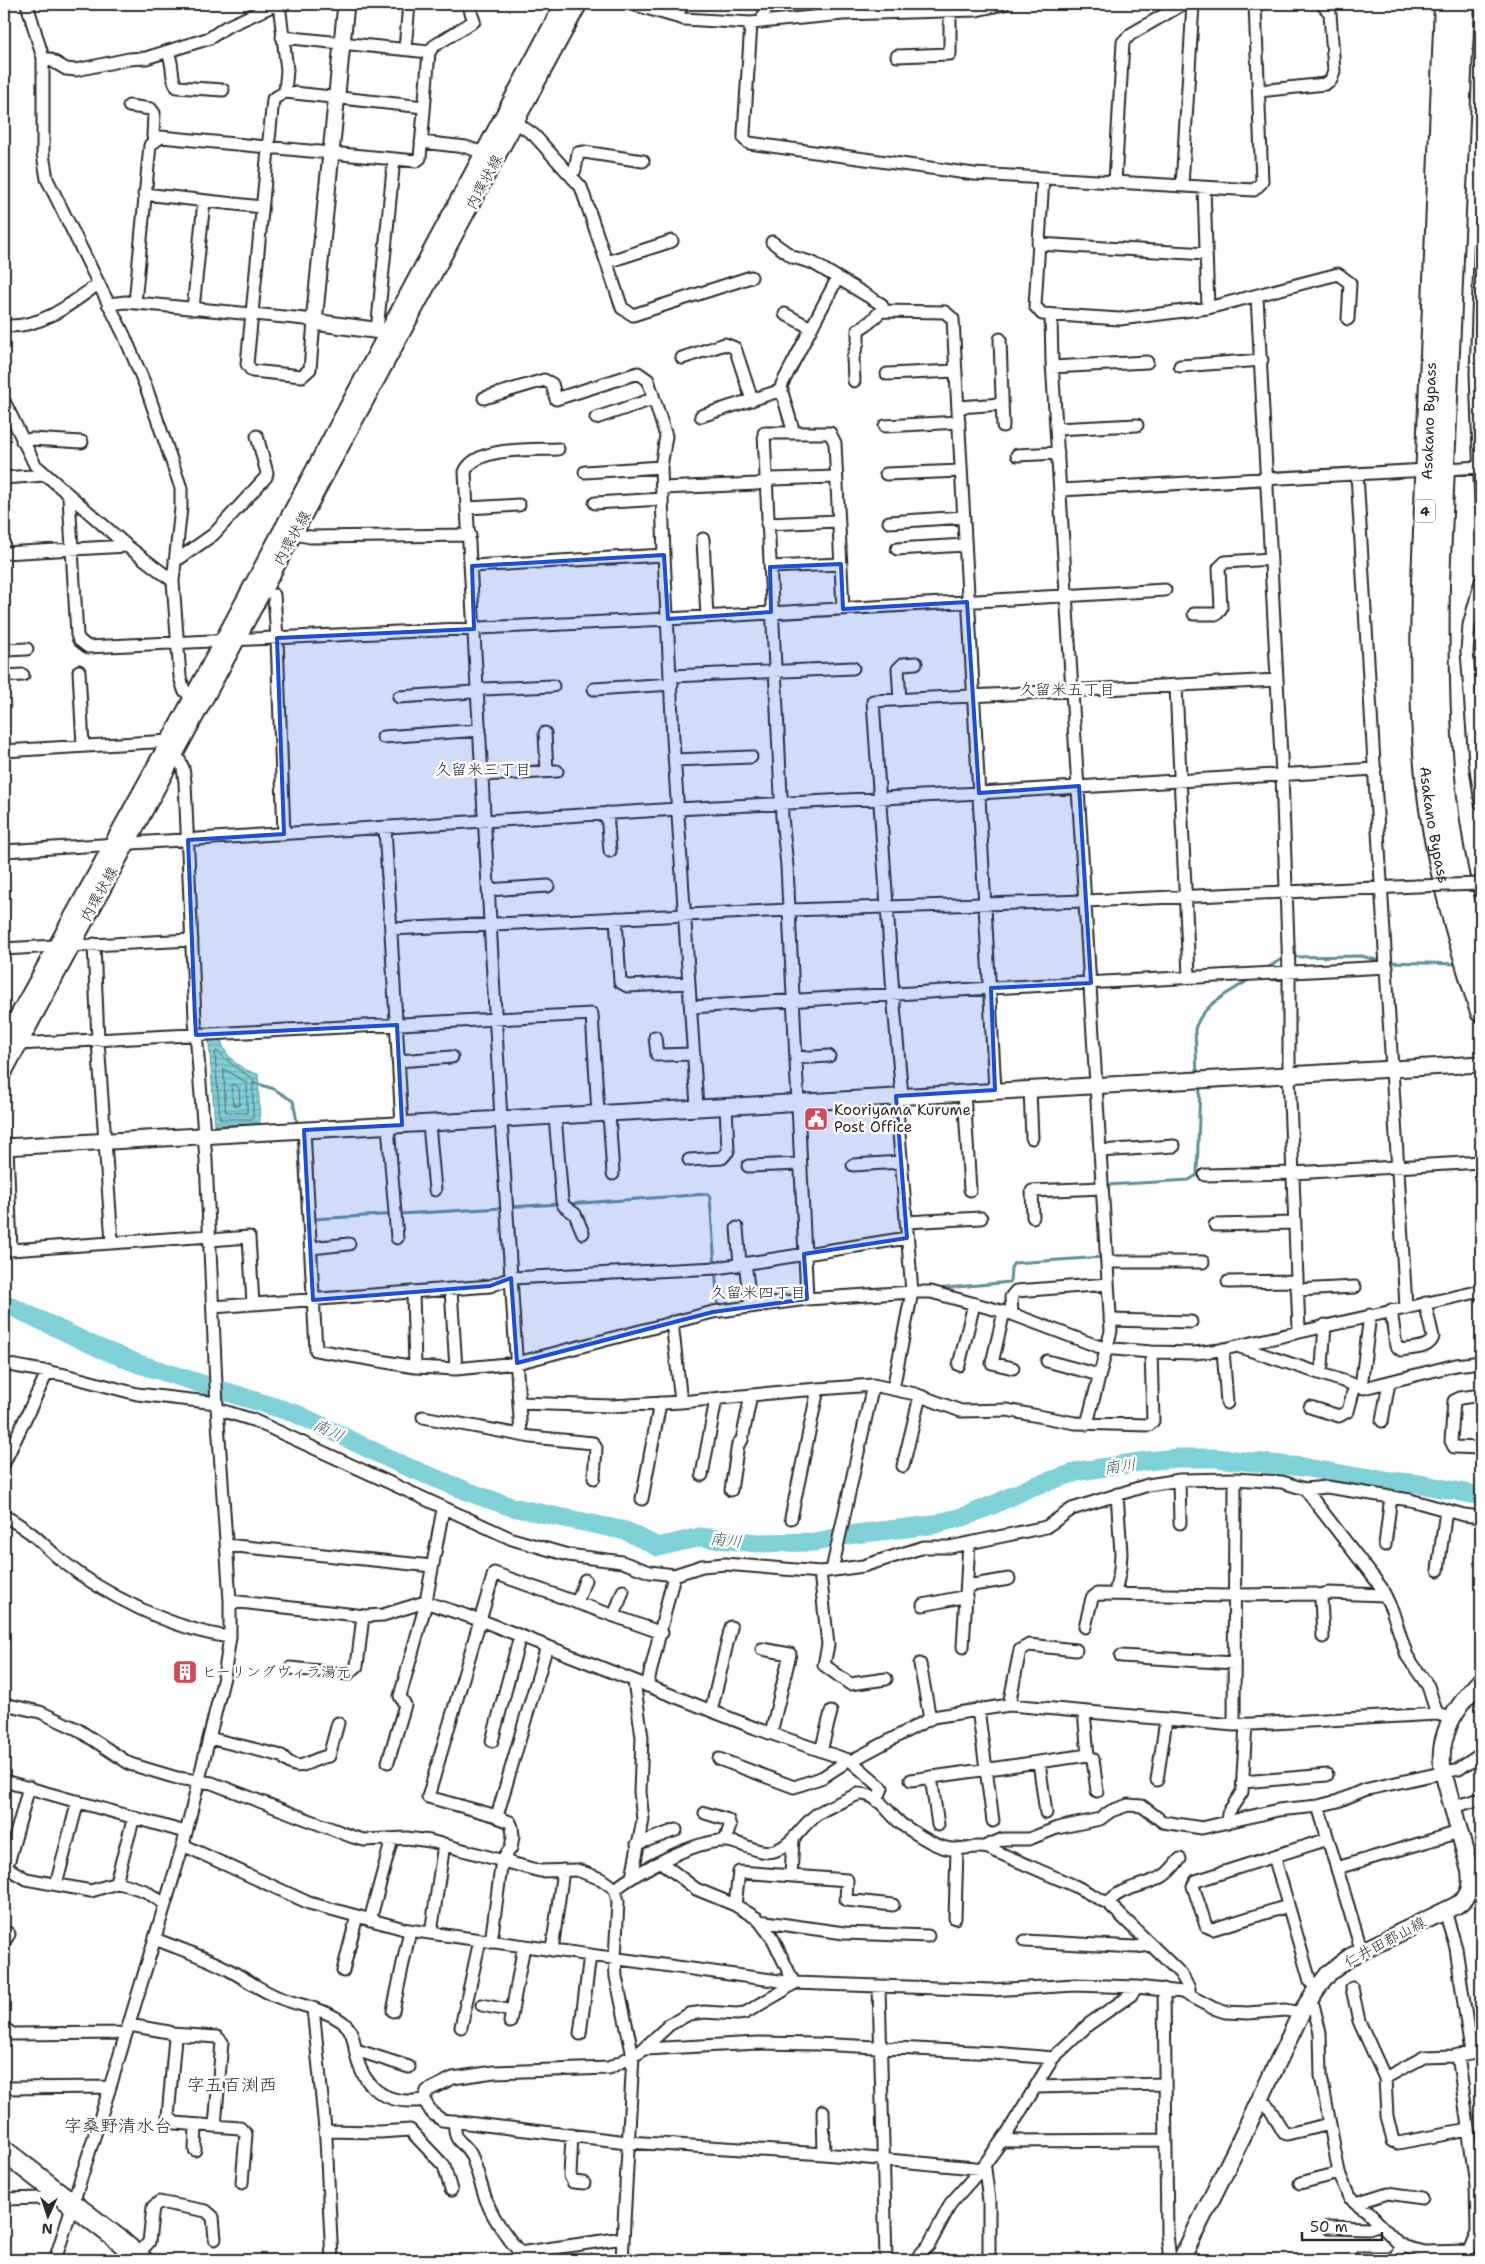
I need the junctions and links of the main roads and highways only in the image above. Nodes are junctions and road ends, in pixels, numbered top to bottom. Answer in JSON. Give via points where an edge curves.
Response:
{"nodes":[{"id":1,"x":1445,"y":4,"type":"edge"},
{"id":2,"x":1464,"y":4,"type":"edge"},
{"id":3,"x":1436,"y":470,"type":"junction"},
{"id":4,"x":1481,"y":958,"type":"edge"},
{"id":5,"x":1481,"y":1012,"type":"edge"},
{"id":6,"x":1481,"y":1680,"type":"edge"},
{"id":7,"x":1476,"y":1892,"type":"edge"},
{"id":8,"x":4,"y":2151,"type":"edge"},
{"id":9,"x":139,"y":2258,"type":"edge"},
{"id":10,"x":1181,"y":2260,"type":"edge"}],
"edges":[{"from":1,"to":3,"type":"highway","name":"Asakano Bypass","number":"4"},
{"from":2,"to":3,"type":"highway","name":"Asakano Bypass","number":"4"},
{"from":3,"to":4,"type":"highway","name":"Asakano Bypass","number":"4","via":[[1438,666],[1447,807],[1456,860]]},
{"from":3,"to":5,"type":"highway","name":"Asakano Bypass","number":"4","via":[[1421,665],[1423,733],[1430,808],[1441,871]]},
{"from":6,"to":7,"type":"main road","name":"仁井田郡山線","via":[[1444,1716],[1442,1744],[1443,1772]]},
{"from":7,"to":10,"type":"main road","name":"仁井田郡山線","via":[[1329,1973],[1308,2002]]},
{"from":8,"to":9,"type":"highway"}]}
